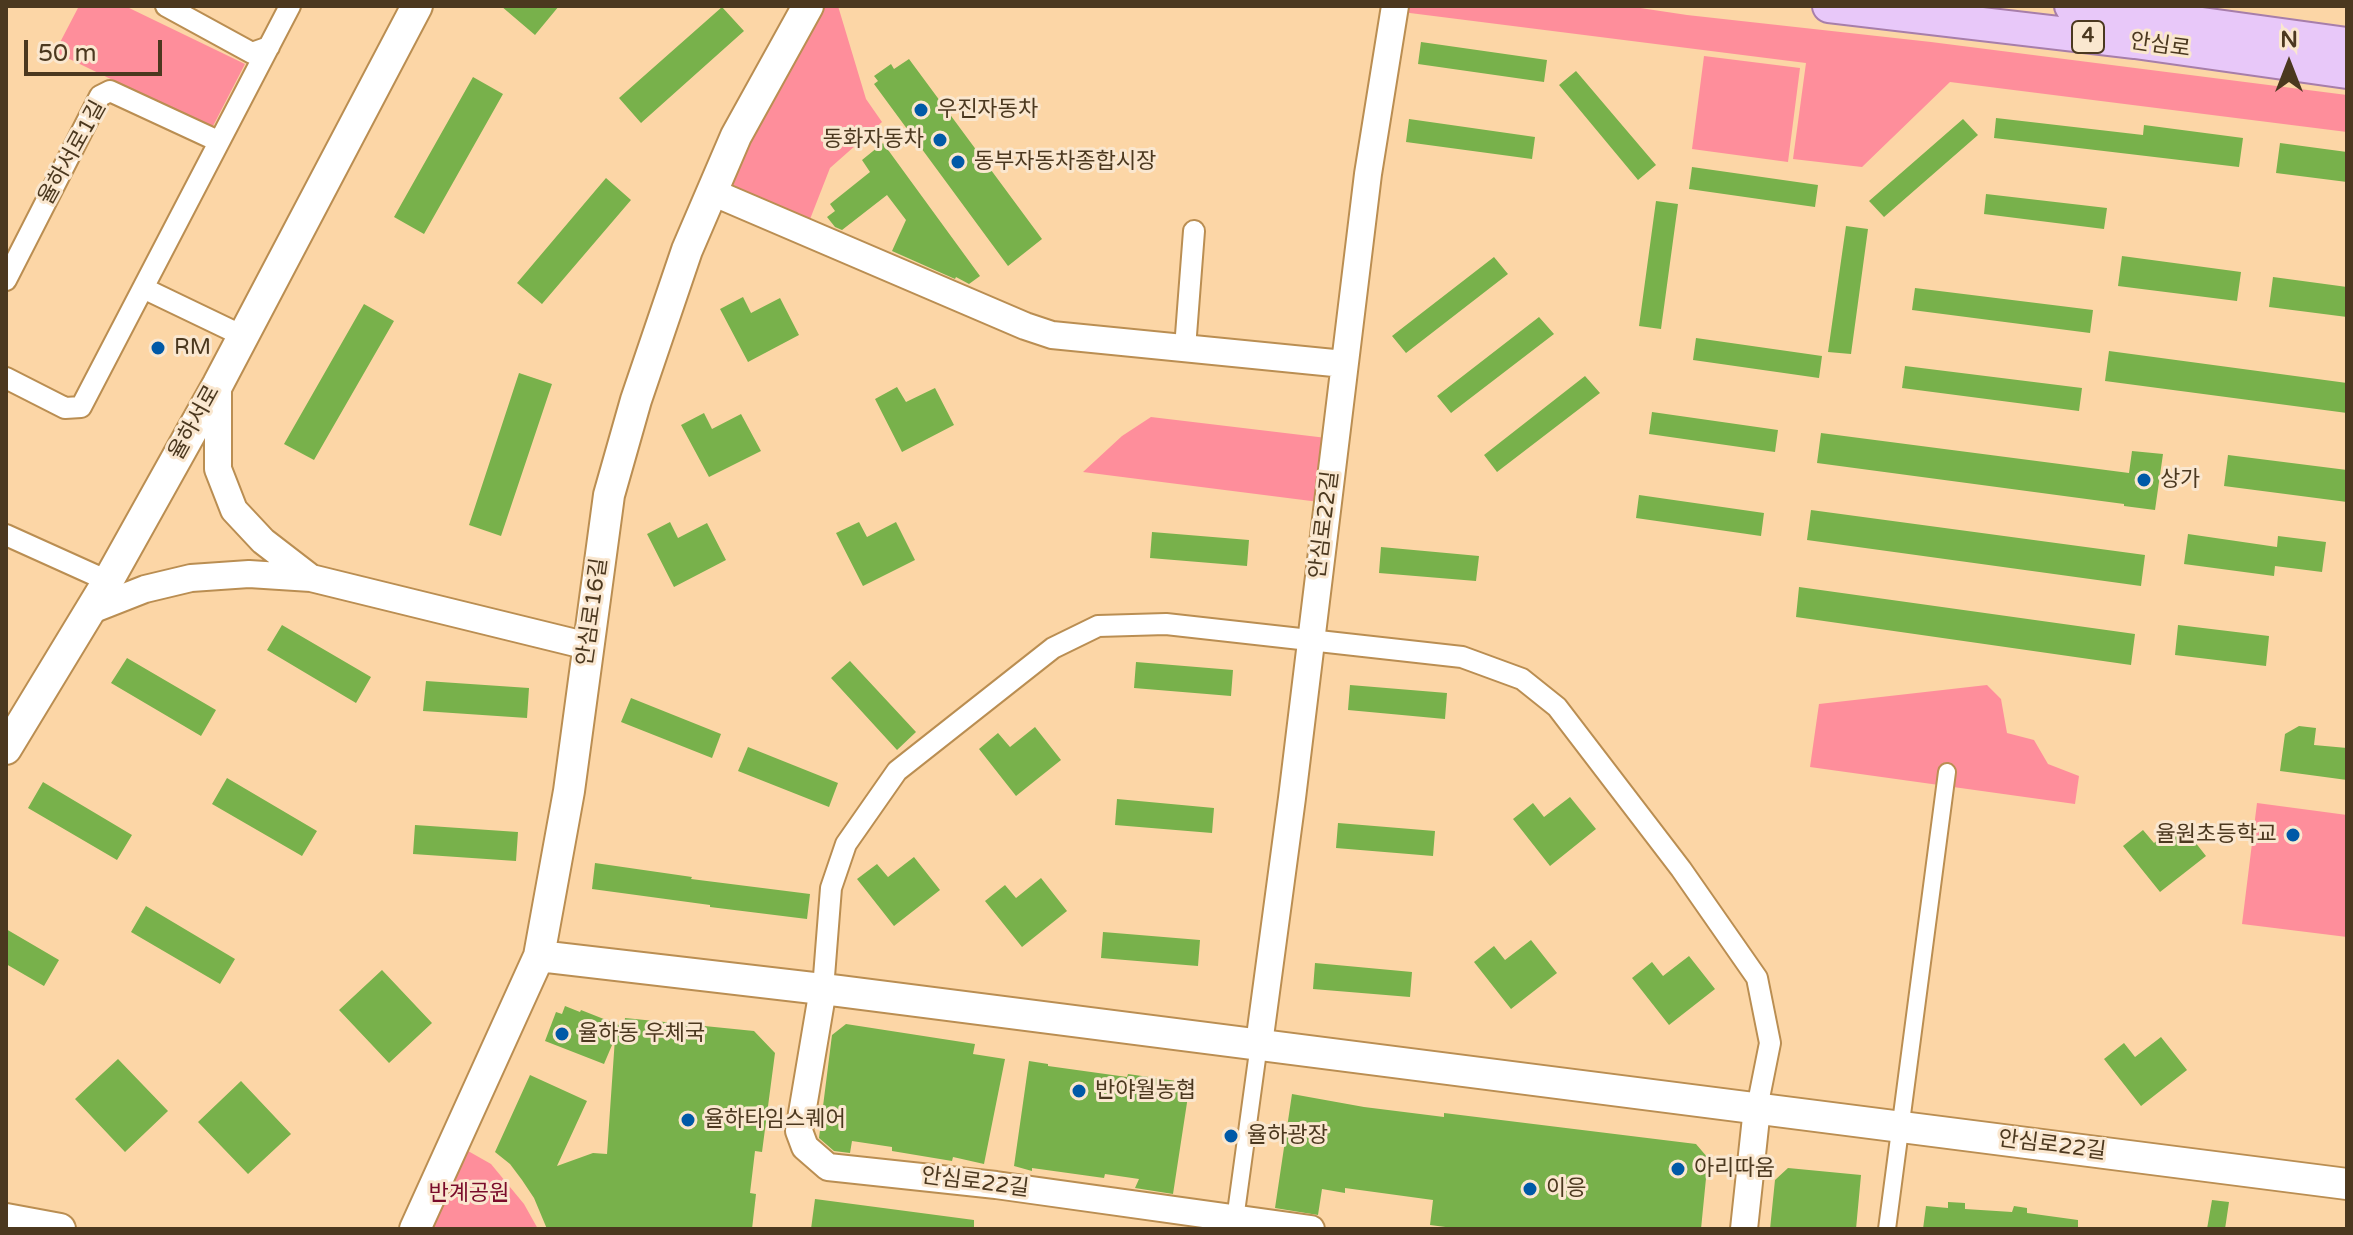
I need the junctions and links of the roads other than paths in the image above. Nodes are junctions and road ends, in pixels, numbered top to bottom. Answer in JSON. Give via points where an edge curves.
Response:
{"nodes":[{"id":1,"x":166,"y":6,"type":"edge"},
{"id":2,"x":290,"y":6,"type":"edge"},
{"id":3,"x":417,"y":6,"type":"edge"},
{"id":4,"x":808,"y":6,"type":"edge"},
{"id":5,"x":1395,"y":6,"type":"edge"},
{"id":6,"x":1829,"y":6,"type":"edge"},
{"id":7,"x":2071,"y":6,"type":"edge"},
{"id":8,"x":2347,"y":44,"type":"edge"},
{"id":9,"x":269,"y":47,"type":"junction"},
{"id":10,"x":2347,"y":72,"type":"edge"},
{"id":11,"x":218,"y":141,"type":"junction"},
{"id":12,"x":712,"y":192,"type":"junction"},
{"id":13,"x":1194,"y":231,"type":"dead end"},
{"id":14,"x":6,"y":280,"type":"edge"},
{"id":15,"x":143,"y":288,"type":"junction"},
{"id":16,"x":243,"y":336,"type":"junction"},
{"id":17,"x":1185,"y":348,"type":"junction"},
{"id":18,"x":1344,"y":364,"type":"junction"},
{"id":19,"x":6,"y":378,"type":"edge"},
{"id":20,"x":218,"y":384,"type":"junction"},
{"id":21,"x":9,"y":543,"type":"edge"},
{"id":22,"x":311,"y":578,"type":"junction"},
{"id":23,"x":108,"y":581,"type":"junction"},
{"id":24,"x":89,"y":611,"type":"junction"},
{"id":25,"x":1311,"y":640,"type":"junction"},
{"id":26,"x":588,"y":646,"type":"junction"},
{"id":27,"x":6,"y":749,"type":"edge"},
{"id":28,"x":1947,"y":772,"type":"dead end"},
{"id":29,"x":539,"y":956,"type":"junction"},
{"id":30,"x":823,"y":989,"type":"junction"},
{"id":31,"x":1259,"y":1044,"type":"junction"},
{"id":32,"x":1757,"y":1108,"type":"junction"},
{"id":33,"x":1901,"y":1127,"type":"junction"},
{"id":34,"x":2347,"y":1184,"type":"edge"},
{"id":35,"x":6,"y":1219,"type":"edge"},
{"id":36,"x":1234,"y":1224,"type":"edge"},
{"id":37,"x":60,"y":1229,"type":"edge"},
{"id":38,"x":415,"y":1229,"type":"edge"},
{"id":39,"x":1311,"y":1229,"type":"edge"},
{"id":40,"x":1744,"y":1229,"type":"edge"},
{"id":41,"x":1887,"y":1229,"type":"edge"}],
"edges":[{"from":1,"to":9,"type":"street","via":[[252,53]]},
{"from":2,"to":9,"type":"street"},
{"from":3,"to":16,"type":"main road","name":"율하서로"},
{"from":4,"to":12,"type":"main road","name":"안심로16길","via":[[736,136]]},
{"from":5,"to":18,"type":"street","name":"안심로22길"},
{"from":6,"to":10,"type":"main road","name":"안심로","number":"4"},
{"from":7,"to":8,"type":"main road","name":"안심로","number":"4"},
{"from":9,"to":11,"type":"street"},
{"from":11,"to":14,"type":"street","name":"율하서로1길","via":[[110,91],[100,96]]},
{"from":11,"to":15,"type":"street"},
{"from":12,"to":17,"type":"street","via":[[1052,335]]},
{"from":12,"to":26,"type":"main road","name":"안심로16길","via":[[636,400],[613,483]]},
{"from":13,"to":17,"type":"street"},
{"from":15,"to":16,"type":"street"},
{"from":15,"to":19,"type":"street","via":[[81,407],[65,408]]},
{"from":16,"to":20,"type":"main road","name":"율하서로"},
{"from":17,"to":18,"type":"street"},
{"from":18,"to":25,"type":"street","name":"안심로22길"},
{"from":20,"to":22,"type":"street","via":[[218,469],[234,510],[263,541]]},
{"from":20,"to":23,"type":"main road","name":"율하서로"},
{"from":21,"to":23,"type":"street"},
{"from":22,"to":24,"type":"street","via":[[191,578]]},
{"from":22,"to":26,"type":"street"},
{"from":23,"to":24,"type":"main road","name":"율하서로"},
{"from":24,"to":27,"type":"main road","name":"율하서로"},
{"from":25,"to":30,"type":"street","via":[[1166,624],[1098,626],[1053,648],[897,771],[846,844],[831,888]]},
{"from":25,"to":31,"type":"street","name":"안심로22길"},
{"from":25,"to":32,"type":"street","via":[[1462,657],[1522,679],[1557,707],[1757,978],[1770,1043]]},
{"from":26,"to":29,"type":"main road","name":"안심로16길"},
{"from":28,"to":33,"type":"street"},
{"from":29,"to":30,"type":"main road","name":"안심로22길"},
{"from":29,"to":38,"type":"main road","name":"안심로16길"},
{"from":30,"to":31,"type":"main road","name":"안심로22길"},
{"from":30,"to":36,"type":"street","name":"안심로22길","via":[[799,1131],[805,1147],[828,1167],[996,1185]]},
{"from":31,"to":32,"type":"main road","name":"안심로22길"},
{"from":31,"to":36,"type":"street"},
{"from":32,"to":33,"type":"main road","name":"안심로22길"},
{"from":32,"to":40,"type":"street"},
{"from":33,"to":34,"type":"main road","name":"안심로22길"},
{"from":33,"to":41,"type":"street"},
{"from":35,"to":37,"type":"main road"},
{"from":36,"to":39,"type":"street","name":"안심로22길"}]}
